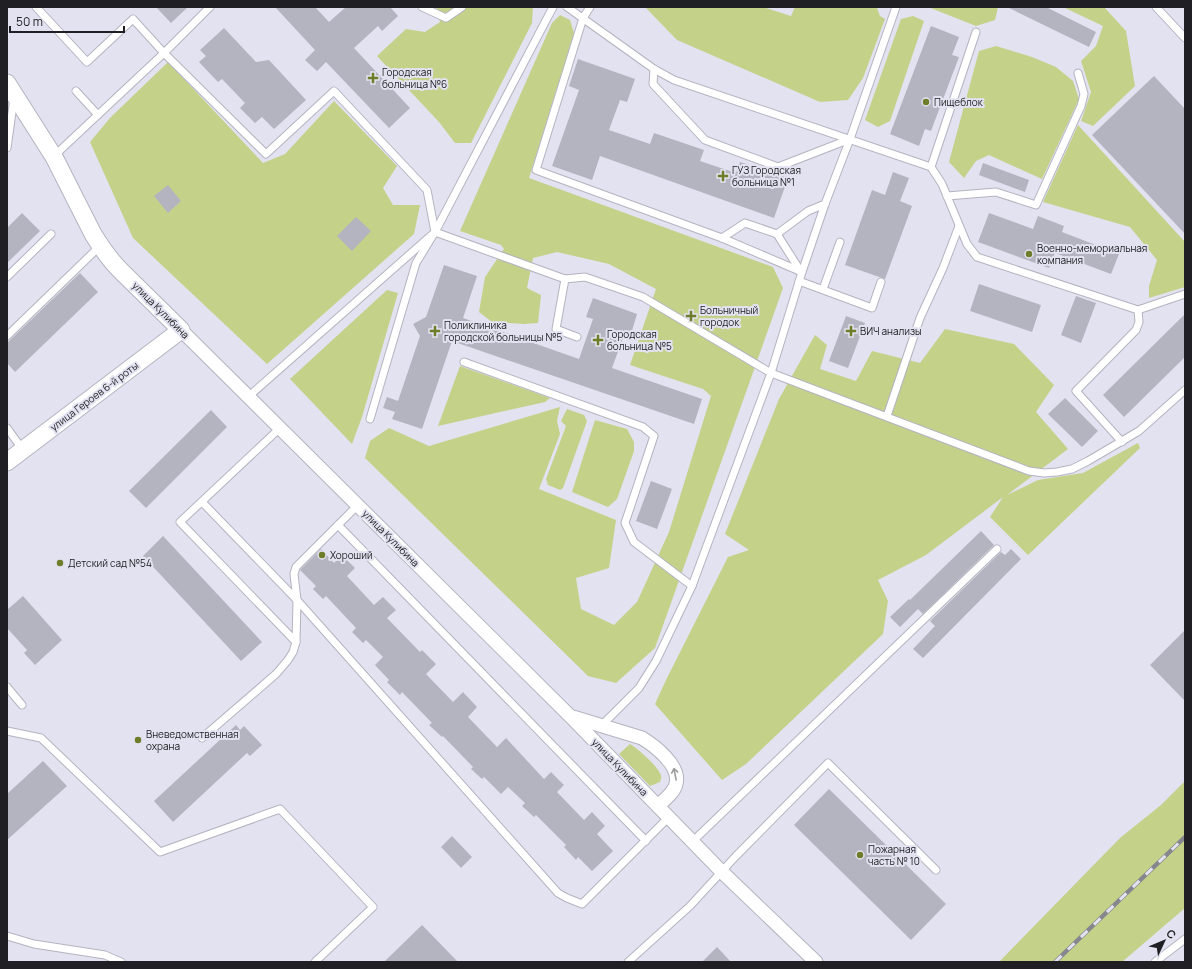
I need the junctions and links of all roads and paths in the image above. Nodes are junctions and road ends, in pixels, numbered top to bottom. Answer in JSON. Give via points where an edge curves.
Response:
{"nodes":[{"id":1,"x":36,"y":7,"type":"edge"},
{"id":2,"x":210,"y":7,"type":"edge"},
{"id":3,"x":422,"y":7,"type":"edge"},
{"id":4,"x":462,"y":7,"type":"edge"},
{"id":5,"x":553,"y":7,"type":"edge"},
{"id":6,"x":568,"y":7,"type":"edge"},
{"id":7,"x":590,"y":7,"type":"edge"},
{"id":8,"x":896,"y":7,"type":"edge"},
{"id":9,"x":1156,"y":7,"type":"edge"},
{"id":10,"x":583,"y":18,"type":"junction"},
{"id":11,"x":976,"y":32,"type":"dead end"},
{"id":12,"x":1185,"y":38,"type":"edge"},
{"id":13,"x":164,"y":53,"type":"junction"},
{"id":14,"x":654,"y":69,"type":"junction"},
{"id":15,"x":1078,"y":73,"type":"dead end"},
{"id":16,"x":11,"y":88,"type":"edge"},
{"id":17,"x":76,"y":92,"type":"dead end"},
{"id":18,"x":98,"y":115,"type":"junction"},
{"id":19,"x":850,"y":139,"type":"junction"},
{"id":20,"x":7,"y":148,"type":"edge"},
{"id":21,"x":54,"y":157,"type":"junction"},
{"id":22,"x":931,"y":167,"type":"junction"},
{"id":23,"x":947,"y":196,"type":"junction"},
{"id":24,"x":825,"y":204,"type":"junction"},
{"id":25,"x":959,"y":226,"type":"junction"},
{"id":26,"x":435,"y":232,"type":"junction"},
{"id":27,"x":51,"y":234,"type":"dead end"},
{"id":28,"x":777,"y":234,"type":"junction"},
{"id":29,"x":722,"y":238,"type":"junction"},
{"id":30,"x":840,"y":242,"type":"dead end"},
{"id":31,"x":100,"y":246,"type":"junction"},
{"id":32,"x":802,"y":272,"type":"junction"},
{"id":33,"x":7,"y":277,"type":"edge"},
{"id":34,"x":564,"y":279,"type":"junction"},
{"id":35,"x":799,"y":281,"type":"junction"},
{"id":36,"x":880,"y":282,"type":"dead end"},
{"id":37,"x":823,"y":289,"type":"junction"},
{"id":38,"x":1185,"y":294,"type":"edge"},
{"id":39,"x":1138,"y":310,"type":"junction"},
{"id":40,"x":181,"y":330,"type":"junction"},
{"id":41,"x":7,"y":336,"type":"edge"},
{"id":42,"x":577,"y":337,"type":"dead end"},
{"id":43,"x":464,"y":362,"type":"dead end"},
{"id":44,"x":771,"y":373,"type":"junction"},
{"id":45,"x":1185,"y":390,"type":"edge"},
{"id":46,"x":248,"y":397,"type":"junction"},
{"id":47,"x":886,"y":416,"type":"junction"},
{"id":48,"x":370,"y":419,"type":"dead end"},
{"id":49,"x":7,"y":428,"type":"edge"},
{"id":50,"x":280,"y":428,"type":"junction"},
{"id":51,"x":1122,"y":442,"type":"junction"},
{"id":52,"x":23,"y":450,"type":"junction"},
{"id":53,"x":7,"y":462,"type":"edge"},
{"id":54,"x":202,"y":502,"type":"junction"},
{"id":55,"x":358,"y":505,"type":"junction"},
{"id":56,"x":338,"y":525,"type":"junction"},
{"id":57,"x":997,"y":549,"type":"dead end"},
{"id":58,"x":692,"y":586,"type":"junction"},
{"id":59,"x":297,"y":600,"type":"junction"},
{"id":60,"x":296,"y":642,"type":"junction"},
{"id":61,"x":7,"y":687,"type":"edge"},
{"id":62,"x":22,"y":705,"type":"dead end"},
{"id":63,"x":571,"y":717,"type":"junction"},
{"id":64,"x":601,"y":726,"type":"junction"},
{"id":65,"x":7,"y":731,"type":"edge"},
{"id":66,"x":202,"y":738,"type":"dead end"},
{"id":67,"x":658,"y":806,"type":"junction"},
{"id":68,"x":669,"y":817,"type":"junction"},
{"id":69,"x":646,"y":841,"type":"junction"},
{"id":70,"x":692,"y":842,"type":"junction"},
{"id":71,"x":936,"y":870,"type":"dead end"},
{"id":72,"x":722,"y":872,"type":"junction"},
{"id":73,"x":7,"y":936,"type":"edge"},
{"id":74,"x":1185,"y":939,"type":"edge"},
{"id":75,"x":121,"y":962,"type":"edge"},
{"id":76,"x":315,"y":962,"type":"edge"},
{"id":77,"x":628,"y":962,"type":"edge"},
{"id":78,"x":816,"y":962,"type":"edge"},
{"id":79,"x":1155,"y":962,"type":"edge"}],
"edges":[{"from":1,"to":13,"type":"lane","via":[[87,62],[134,19]]},
{"from":2,"to":13,"type":"lane"},
{"from":3,"to":4,"type":"lane","via":[[446,18]]},
{"from":5,"to":26,"type":"lane"},
{"from":6,"to":10,"type":"lane"},
{"from":7,"to":10,"type":"lane"},
{"from":8,"to":19,"type":"lane"},
{"from":9,"to":12,"type":"lane"},
{"from":10,"to":14,"type":"lane"},
{"from":10,"to":29,"type":"lane","via":[[536,170]]},
{"from":11,"to":22,"type":"lane"},
{"from":13,"to":18,"type":"lane"},
{"from":13,"to":26,"type":"lane","via":[[266,154],[334,91],[427,190]]},
{"from":14,"to":19,"type":"lane","via":[[674,80]]},
{"from":14,"to":19,"type":"lane","via":[[653,84],[705,140],[770,164],[778,166]]},
{"from":15,"to":23,"type":"lane","via":[[1084,94],[1081,106],[1036,205],[996,192]]},
{"from":16,"to":20,"type":"lane"},
{"from":16,"to":21,"type":"street","name":"улица Кулибина"},
{"from":17,"to":18,"type":"lane"},
{"from":18,"to":21,"type":"lane"},
{"from":19,"to":22,"type":"lane"},
{"from":19,"to":24,"type":"lane"},
{"from":21,"to":31,"type":"street","name":"улица Кулибина"},
{"from":22,"to":23,"type":"lane"},
{"from":23,"to":25,"type":"lane"},
{"from":24,"to":28,"type":"lane","via":[[808,211]]},
{"from":24,"to":32,"type":"lane"},
{"from":25,"to":39,"type":"lane","via":[[967,244],[977,257]]},
{"from":25,"to":47,"type":"lane","via":[[920,318]]},
{"from":26,"to":34,"type":"lane"},
{"from":26,"to":46,"type":"lane"},
{"from":26,"to":48,"type":"lane","via":[[416,263]]},
{"from":27,"to":33,"type":"lane"},
{"from":28,"to":29,"type":"lane","via":[[745,224]]},
{"from":28,"to":32,"type":"lane"},
{"from":29,"to":32,"type":"lane"},
{"from":30,"to":37,"type":"lane"},
{"from":31,"to":40,"type":"street","name":"улица Кулибина","via":[[120,270]]},
{"from":31,"to":41,"type":"lane"},
{"from":32,"to":35,"type":"lane"},
{"from":34,"to":42,"type":"lane","via":[[556,329]]},
{"from":34,"to":44,"type":"lane","via":[[585,277],[643,297]]},
{"from":35,"to":37,"type":"lane"},
{"from":35,"to":44,"type":"lane"},
{"from":36,"to":37,"type":"lane","via":[[872,308]]},
{"from":38,"to":39,"type":"lane"},
{"from":39,"to":51,"type":"lane","via":[[1139,322],[1136,330],[1076,391]]},
{"from":40,"to":46,"type":"street","name":"улица Кулибина"},
{"from":40,"to":52,"type":"street","name":"улица Героев 6-й роты"},
{"from":43,"to":58,"type":"lane","via":[[642,427],[654,436],[625,523],[634,542]]},
{"from":44,"to":47,"type":"lane"},
{"from":44,"to":58,"type":"lane"},
{"from":45,"to":51,"type":"lane","via":[[1139,431]]},
{"from":46,"to":50,"type":"street","name":"улица Кулибина"},
{"from":47,"to":51,"type":"lane","via":[[1029,471],[1044,473],[1072,469]]},
{"from":49,"to":52,"type":"lane"},
{"from":50,"to":54,"type":"lane"},
{"from":50,"to":55,"type":"street","name":"улица Кулибина"},
{"from":52,"to":53,"type":"street","name":"улица Героев 6-й роты"},
{"from":54,"to":59,"type":"lane"},
{"from":54,"to":60,"type":"lane","via":[[180,522]]},
{"from":55,"to":56,"type":"lane"},
{"from":55,"to":63,"type":"street","name":"улица Кулибина"},
{"from":56,"to":59,"type":"lane","via":[[296,567],[294,574]]},
{"from":56,"to":69,"type":"lane"},
{"from":57,"to":70,"type":"lane"},
{"from":58,"to":64,"type":"lane","via":[[656,661],[639,688]]},
{"from":59,"to":60,"type":"lane"},
{"from":59,"to":69,"type":"lane","via":[[558,893],[582,904]]},
{"from":60,"to":66,"type":"lane","via":[[293,652],[276,674]]},
{"from":61,"to":62,"type":"lane"},
{"from":63,"to":64,"type":"street"},
{"from":63,"to":67,"type":"street","name":"улица Кулибина"},
{"from":67,"to":64,"type":"street","one_way":true,"via":[[676,785],[675,769],[658,750],[642,738]]},
{"from":65,"to":76,"type":"lane","via":[[41,738],[160,852],[280,809],[373,908]]},
{"from":67,"to":68,"type":"street","name":"улица Кулибина"},
{"from":68,"to":69,"type":"lane"},
{"from":68,"to":70,"type":"street","name":"улица Кулибина"},
{"from":70,"to":72,"type":"street","name":"улица Кулибина"},
{"from":71,"to":72,"type":"lane","via":[[828,764]]},
{"from":72,"to":77,"type":"lane","via":[[690,906]]},
{"from":72,"to":78,"type":"street","name":"улица Кулибина"},
{"from":73,"to":75,"type":"lane","via":[[34,944],[105,954]]},
{"from":74,"to":79,"type":"lane"}]}
